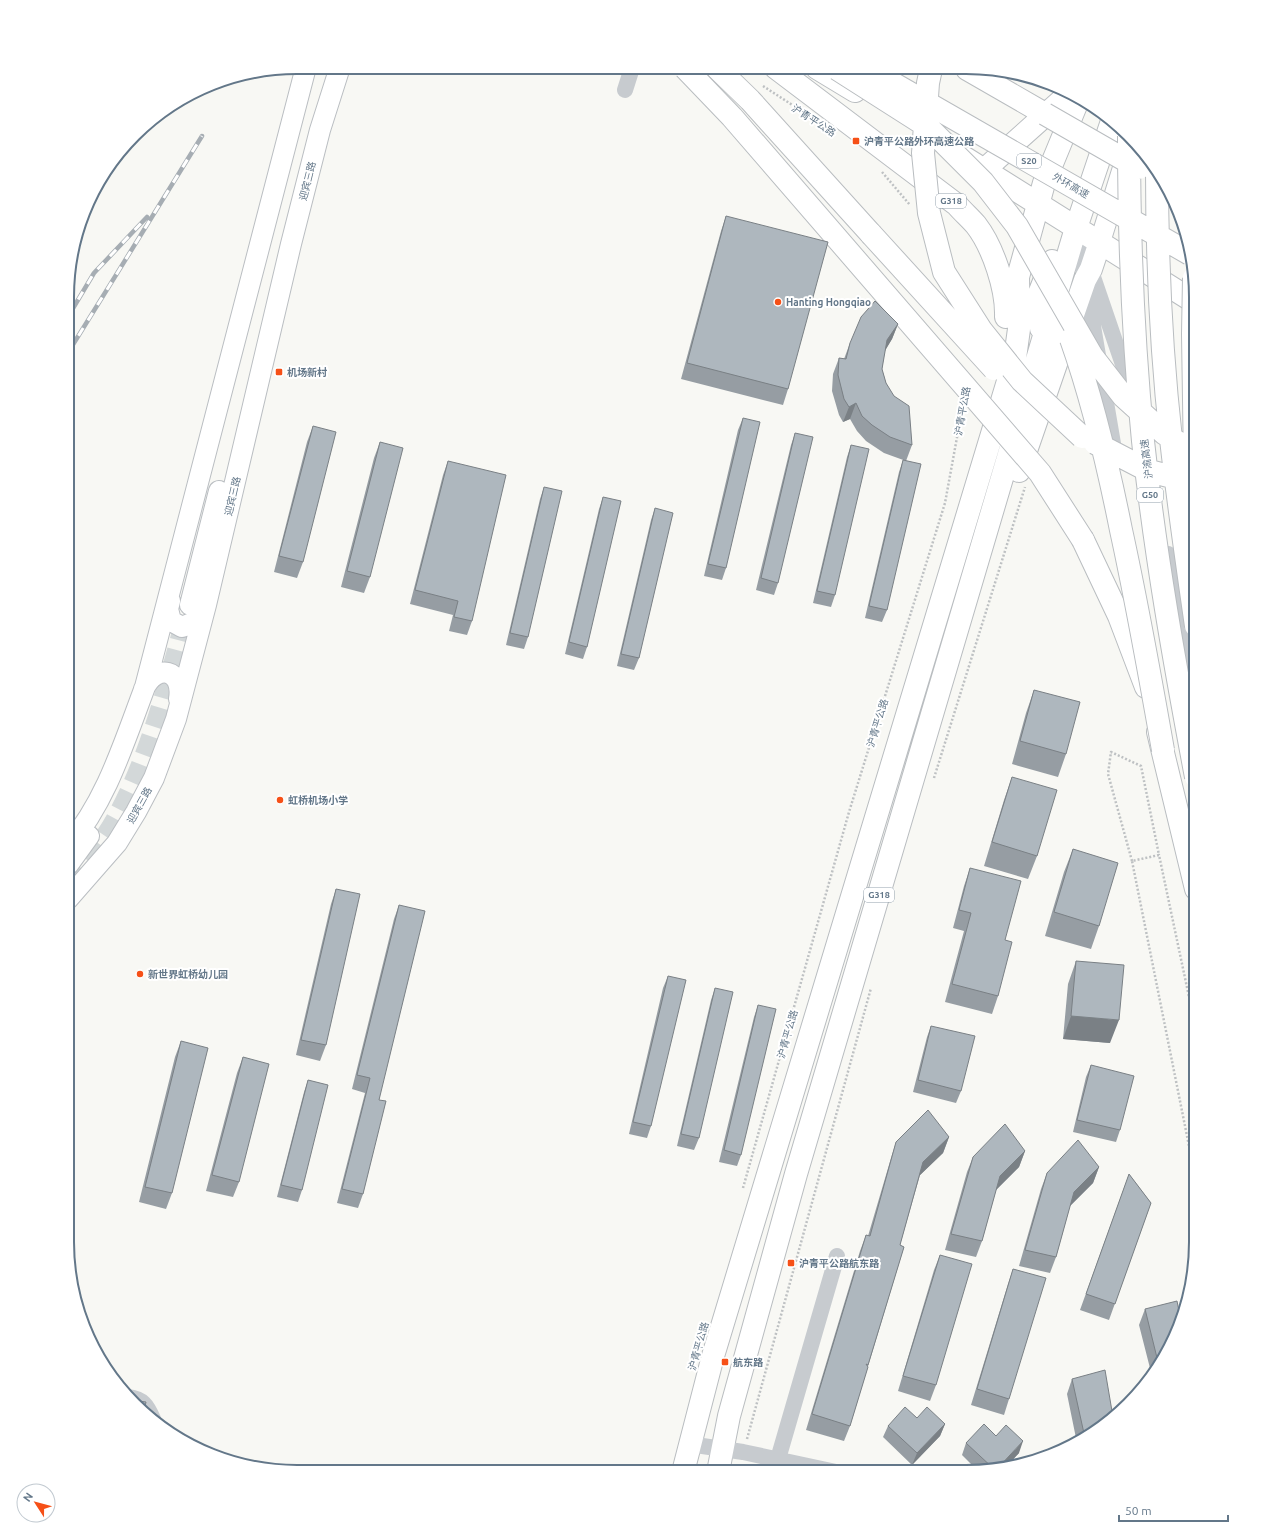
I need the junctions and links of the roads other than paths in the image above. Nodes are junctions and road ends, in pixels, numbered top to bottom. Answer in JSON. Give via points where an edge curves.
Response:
{"nodes":[{"id":1,"x":304,"y":74,"type":"edge"},
{"id":2,"x":324,"y":74,"type":"edge"},
{"id":3,"x":338,"y":74,"type":"edge"},
{"id":4,"x":630,"y":74,"type":"edge"},
{"id":5,"x":691,"y":74,"type":"edge"},
{"id":6,"x":723,"y":74,"type":"edge"},
{"id":7,"x":784,"y":74,"type":"edge"},
{"id":8,"x":826,"y":74,"type":"edge"},
{"id":9,"x":846,"y":74,"type":"edge"},
{"id":10,"x":877,"y":74,"type":"edge"},
{"id":11,"x":930,"y":74,"type":"edge"},
{"id":12,"x":976,"y":74,"type":"edge"},
{"id":13,"x":986,"y":75,"type":"edge"},
{"id":14,"x":625,"y":90,"type":"dead end"},
{"id":15,"x":1065,"y":97,"type":"edge"},
{"id":16,"x":1077,"y":103,"type":"edge"},
{"id":17,"x":1045,"y":114,"type":"junction"},
{"id":18,"x":1110,"y":127,"type":"edge"},
{"id":19,"x":1126,"y":142,"type":"edge"},
{"id":20,"x":1129,"y":144,"type":"edge"},
{"id":21,"x":1130,"y":146,"type":"edge"},
{"id":22,"x":984,"y":170,"type":"junction"},
{"id":23,"x":1153,"y":177,"type":"edge"},
{"id":24,"x":1157,"y":183,"type":"edge"},
{"id":25,"x":1038,"y":204,"type":"junction"},
{"id":26,"x":1129,"y":209,"type":"junction"},
{"id":27,"x":1076,"y":228,"type":"junction"},
{"id":28,"x":1100,"y":242,"type":"junction"},
{"id":29,"x":1184,"y":251,"type":"edge"},
{"id":30,"x":1088,"y":274,"type":"junction"},
{"id":31,"x":1050,"y":282,"type":"junction"},
{"id":32,"x":1189,"y":299,"type":"edge"},
{"id":33,"x":1001,"y":403,"type":"junction"},
{"id":34,"x":1082,"y":437,"type":"junction"},
{"id":35,"x":1189,"y":449,"type":"edge"},
{"id":36,"x":1189,"y":481,"type":"edge"},
{"id":37,"x":995,"y":502,"type":"junction"},
{"id":38,"x":1189,"y":580,"type":"edge"},
{"id":39,"x":173,"y":582,"type":"junction"},
{"id":40,"x":198,"y":605,"type":"junction"},
{"id":41,"x":1189,"y":661,"type":"edge"},
{"id":42,"x":145,"y":687,"type":"junction"},
{"id":43,"x":176,"y":719,"type":"junction"},
{"id":44,"x":1189,"y":740,"type":"edge"},
{"id":45,"x":1163,"y":750,"type":"junction"},
{"id":46,"x":1189,"y":834,"type":"edge"},
{"id":47,"x":74,"y":838,"type":"edge"},
{"id":48,"x":74,"y":857,"type":"edge"},
{"id":49,"x":1189,"y":859,"type":"edge"},
{"id":50,"x":74,"y":892,"type":"edge"},
{"id":51,"x":837,"y":1256,"type":"dead end"},
{"id":52,"x":137,"y":1398,"type":"edge"},
{"id":53,"x":148,"y":1408,"type":"edge"},
{"id":54,"x":689,"y":1444,"type":"junction"},
{"id":55,"x":733,"y":1450,"type":"junction"},
{"id":56,"x":778,"y":1459,"type":"junction"},
{"id":57,"x":684,"y":1465,"type":"edge"},
{"id":58,"x":723,"y":1465,"type":"edge"},
{"id":59,"x":805,"y":1465,"type":"edge"}],
"edges":[{"from":1,"to":39,"type":"main road"},
{"from":2,"to":40,"type":"main road"},
{"from":3,"to":40,"type":"main road","name":"迎宾三路","via":[[320,130]]},
{"from":4,"to":14,"type":"street"},
{"from":5,"to":45,"type":"highway","bridge":true,"via":[[732,117],[1040,473],[1083,540],[1119,616],[1145,684]]},
{"from":6,"to":34,"type":"highway","bridge":true,"via":[[750,100],[1014,390]]},
{"from":7,"to":33,"type":"highway","name":"沪青平公路","number":"G318","via":[[956,205],[976,225],[992,253],[1001,280],[1006,310]]},
{"from":8,"to":22,"type":"highway"},
{"from":9,"to":31,"type":"highway","bridge":true,"via":[[928,127],[983,182],[1017,226]]},
{"from":10,"to":29,"type":"highway","name":"外环高速","number":"S20","bridge":true},
{"from":11,"to":34,"type":"highway","bridge":true,"via":[[923,153],[929,213],[944,272],[981,330],[1022,381]]},
{"from":12,"to":17,"type":"highway"},
{"from":13,"to":17,"type":"highway"},
{"from":15,"to":22,"type":"highway"},
{"from":16,"to":25,"type":"highway","name":"沪青平公路","number":"G318"},
{"from":17,"to":23,"type":"highway","bridge":true},
{"from":18,"to":27,"type":"highway","number":"G318"},
{"from":19,"to":26,"type":"highway","bridge":true},
{"from":20,"to":26,"type":"highway","name":"沪渝高速","number":"G50","bridge":true},
{"from":21,"to":28,"type":"main road"},
{"from":22,"to":25,"type":"highway"},
{"from":24,"to":38,"type":"highway","number":"G50","bridge":true,"via":[[1162,328],[1170,431]]},
{"from":25,"to":27,"type":"highway"},
{"from":25,"to":33,"type":"highway","name":"沪青平公路","number":"G318","via":[[1018,277],[1019,329],[1015,358]]},
{"from":26,"to":44,"type":"highway","name":"沪渝高速","number":"G50","bridge":true,"via":[[1134,327],[1143,440],[1172,651]]},
{"from":27,"to":28,"type":"highway"},
{"from":27,"to":30,"type":"street"},
{"from":27,"to":37,"type":"highway","number":"G318","via":[[1054,255],[1039,294],[1042,344]]},
{"from":28,"to":30,"type":"highway"},
{"from":28,"to":32,"type":"highway"},
{"from":30,"to":37,"type":"highway","via":[[1020,470]]},
{"from":30,"to":41,"type":"street","via":[[1127,373],[1147,439]]},
{"from":30,"to":46,"type":"street","via":[[1148,650]]},
{"from":31,"to":35,"type":"highway","bridge":true,"via":[[1092,356],[1122,396],[1165,434]]},
{"from":31,"to":45,"type":"highway","bridge":true,"via":[[1079,361],[1105,451],[1142,630]]},
{"from":33,"to":54,"type":"highway","name":"沪青平公路","number":"G318","via":[[713,1356]]},
{"from":34,"to":36,"type":"highway","bridge":true,"via":[[1149,471]]},
{"from":37,"to":55,"type":"highway","number":"G318","via":[[796,1174],[729,1416]]},
{"from":39,"to":40,"type":"main road","via":[[168,609],[171,621],[182,627],[194,622]]},
{"from":39,"to":42,"type":"main road"},
{"from":40,"to":43,"type":"main road","name":"迎宾三路"},
{"from":42,"to":43,"type":"main road","via":[[154,675],[164,672],[174,675],[180,683]]},
{"from":42,"to":47,"type":"main road","via":[[116,766],[101,796]]},
{"from":42,"to":48,"type":"main road","via":[[122,773],[107,807]]},
{"from":43,"to":50,"type":"main road","name":"迎宾三路","via":[[154,778],[136,812],[117,843]]},
{"from":45,"to":49,"type":"highway"},
{"from":51,"to":56,"type":"street"},
{"from":52,"to":53,"type":"street"},
{"from":54,"to":55,"type":"street"},
{"from":54,"to":57,"type":"highway","name":"沪青平公路","number":"G318"},
{"from":55,"to":56,"type":"street"},
{"from":55,"to":58,"type":"highway","number":"G318"},
{"from":56,"to":59,"type":"street"}]}
